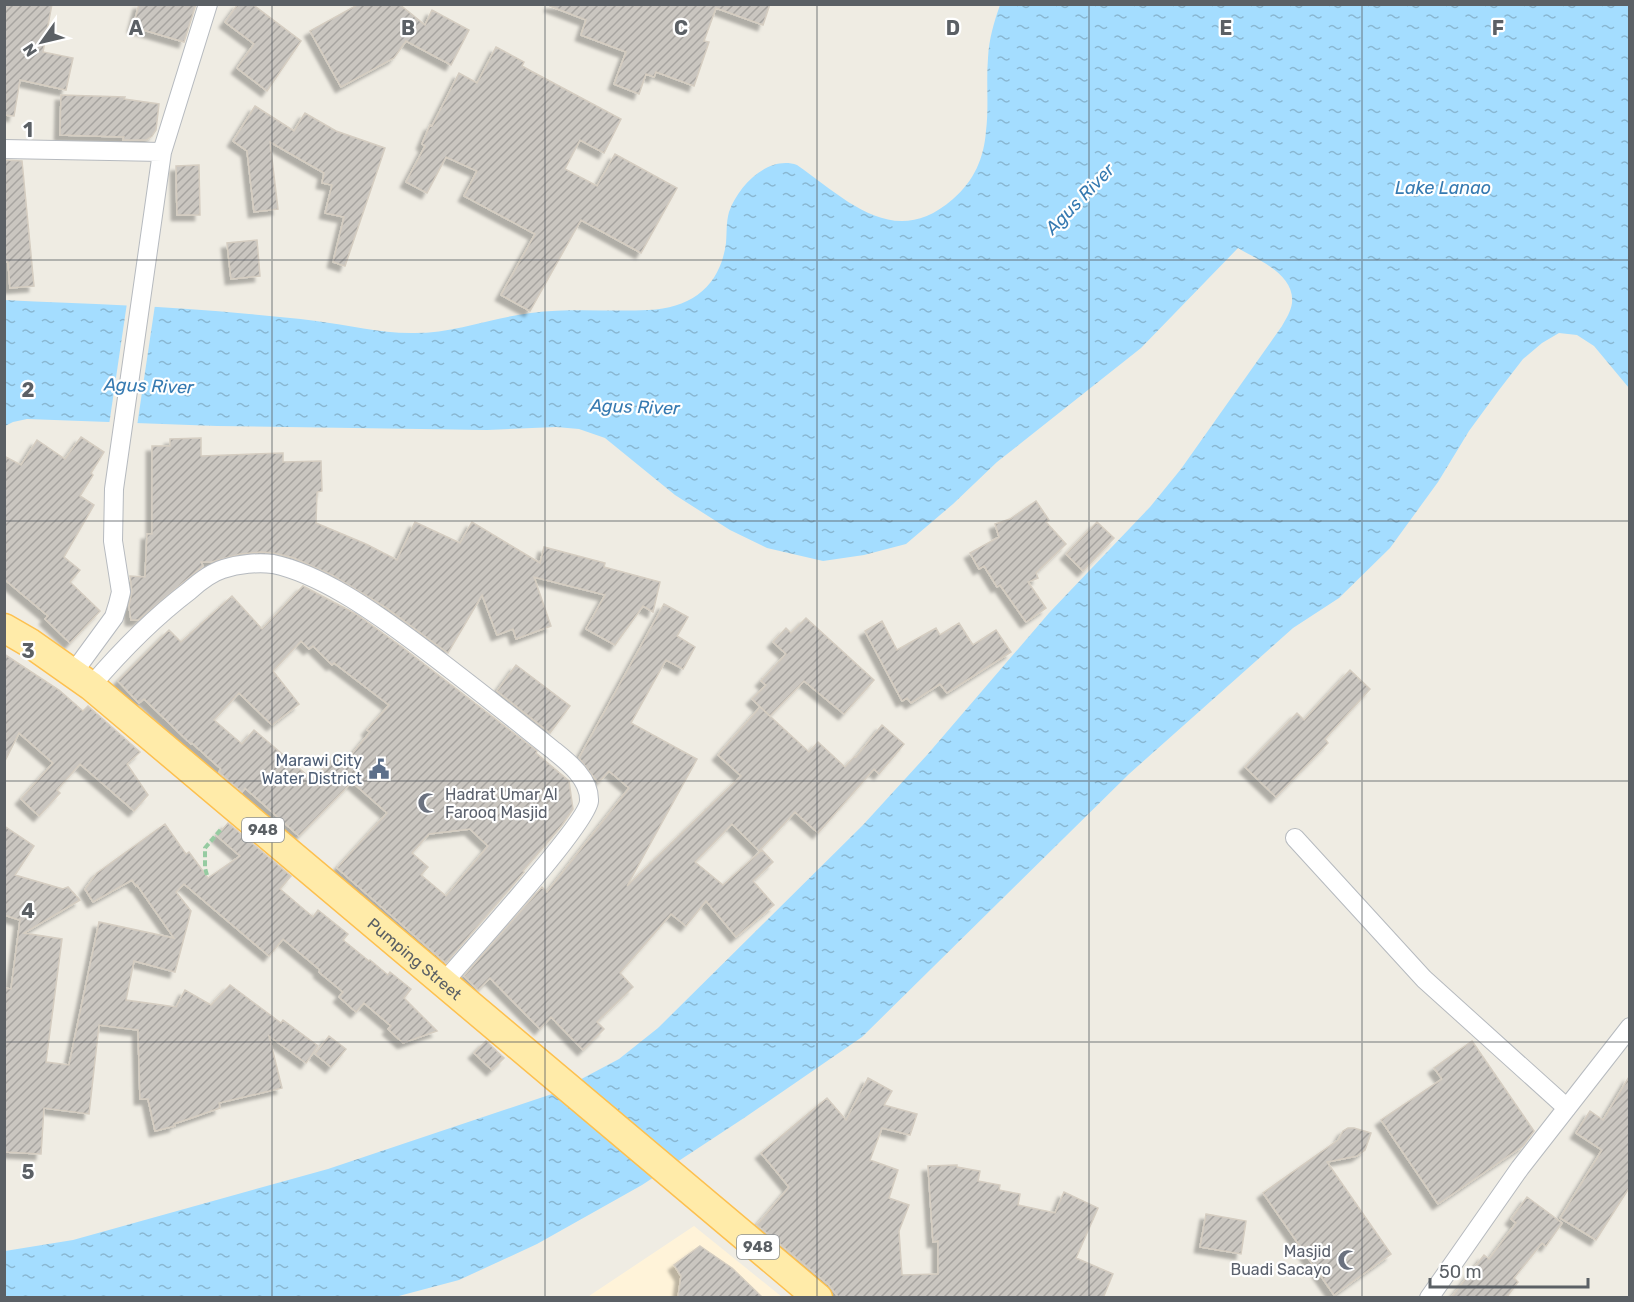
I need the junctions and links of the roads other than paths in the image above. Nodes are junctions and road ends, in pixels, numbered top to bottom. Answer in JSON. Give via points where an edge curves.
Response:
{"nodes":[{"id":1,"x":208,"y":4,"type":"edge"},
{"id":2,"x":4,"y":149,"type":"edge"},
{"id":3,"x":162,"y":152,"type":"junction"},
{"id":4,"x":4,"y":628,"type":"edge"},
{"id":5,"x":82,"y":680,"type":"junction"},
{"id":6,"x":1295,"y":838,"type":"dead end"},
{"id":7,"x":444,"y":982,"type":"junction"},
{"id":8,"x":1629,"y":1028,"type":"edge"},
{"id":9,"x":1567,"y":1108,"type":"junction"},
{"id":10,"x":818,"y":1298,"type":"edge"},
{"id":11,"x":1429,"y":1298,"type":"edge"}],
"edges":[{"from":1,"to":3,"type":"street"},
{"from":2,"to":3,"type":"street"},
{"from":3,"to":5,"type":"street","via":[[114,489],[113,541],[120,592],[114,617]]},
{"from":4,"to":5,"type":"main road","name":"Pumping Street","number":"948"},
{"from":5,"to":7,"type":"main road","name":"Pumping Street","number":"948"},
{"from":5,"to":7,"type":"street","via":[[209,575],[240,565],[272,564],[332,587],[381,618],[569,763],[588,792],[588,807],[538,874]]},
{"from":6,"to":9,"type":"street","via":[[1424,979]]},
{"from":7,"to":10,"type":"main road","name":"Pumping Street","number":"948"},
{"from":8,"to":9,"type":"street"},
{"from":9,"to":11,"type":"street"}]}
